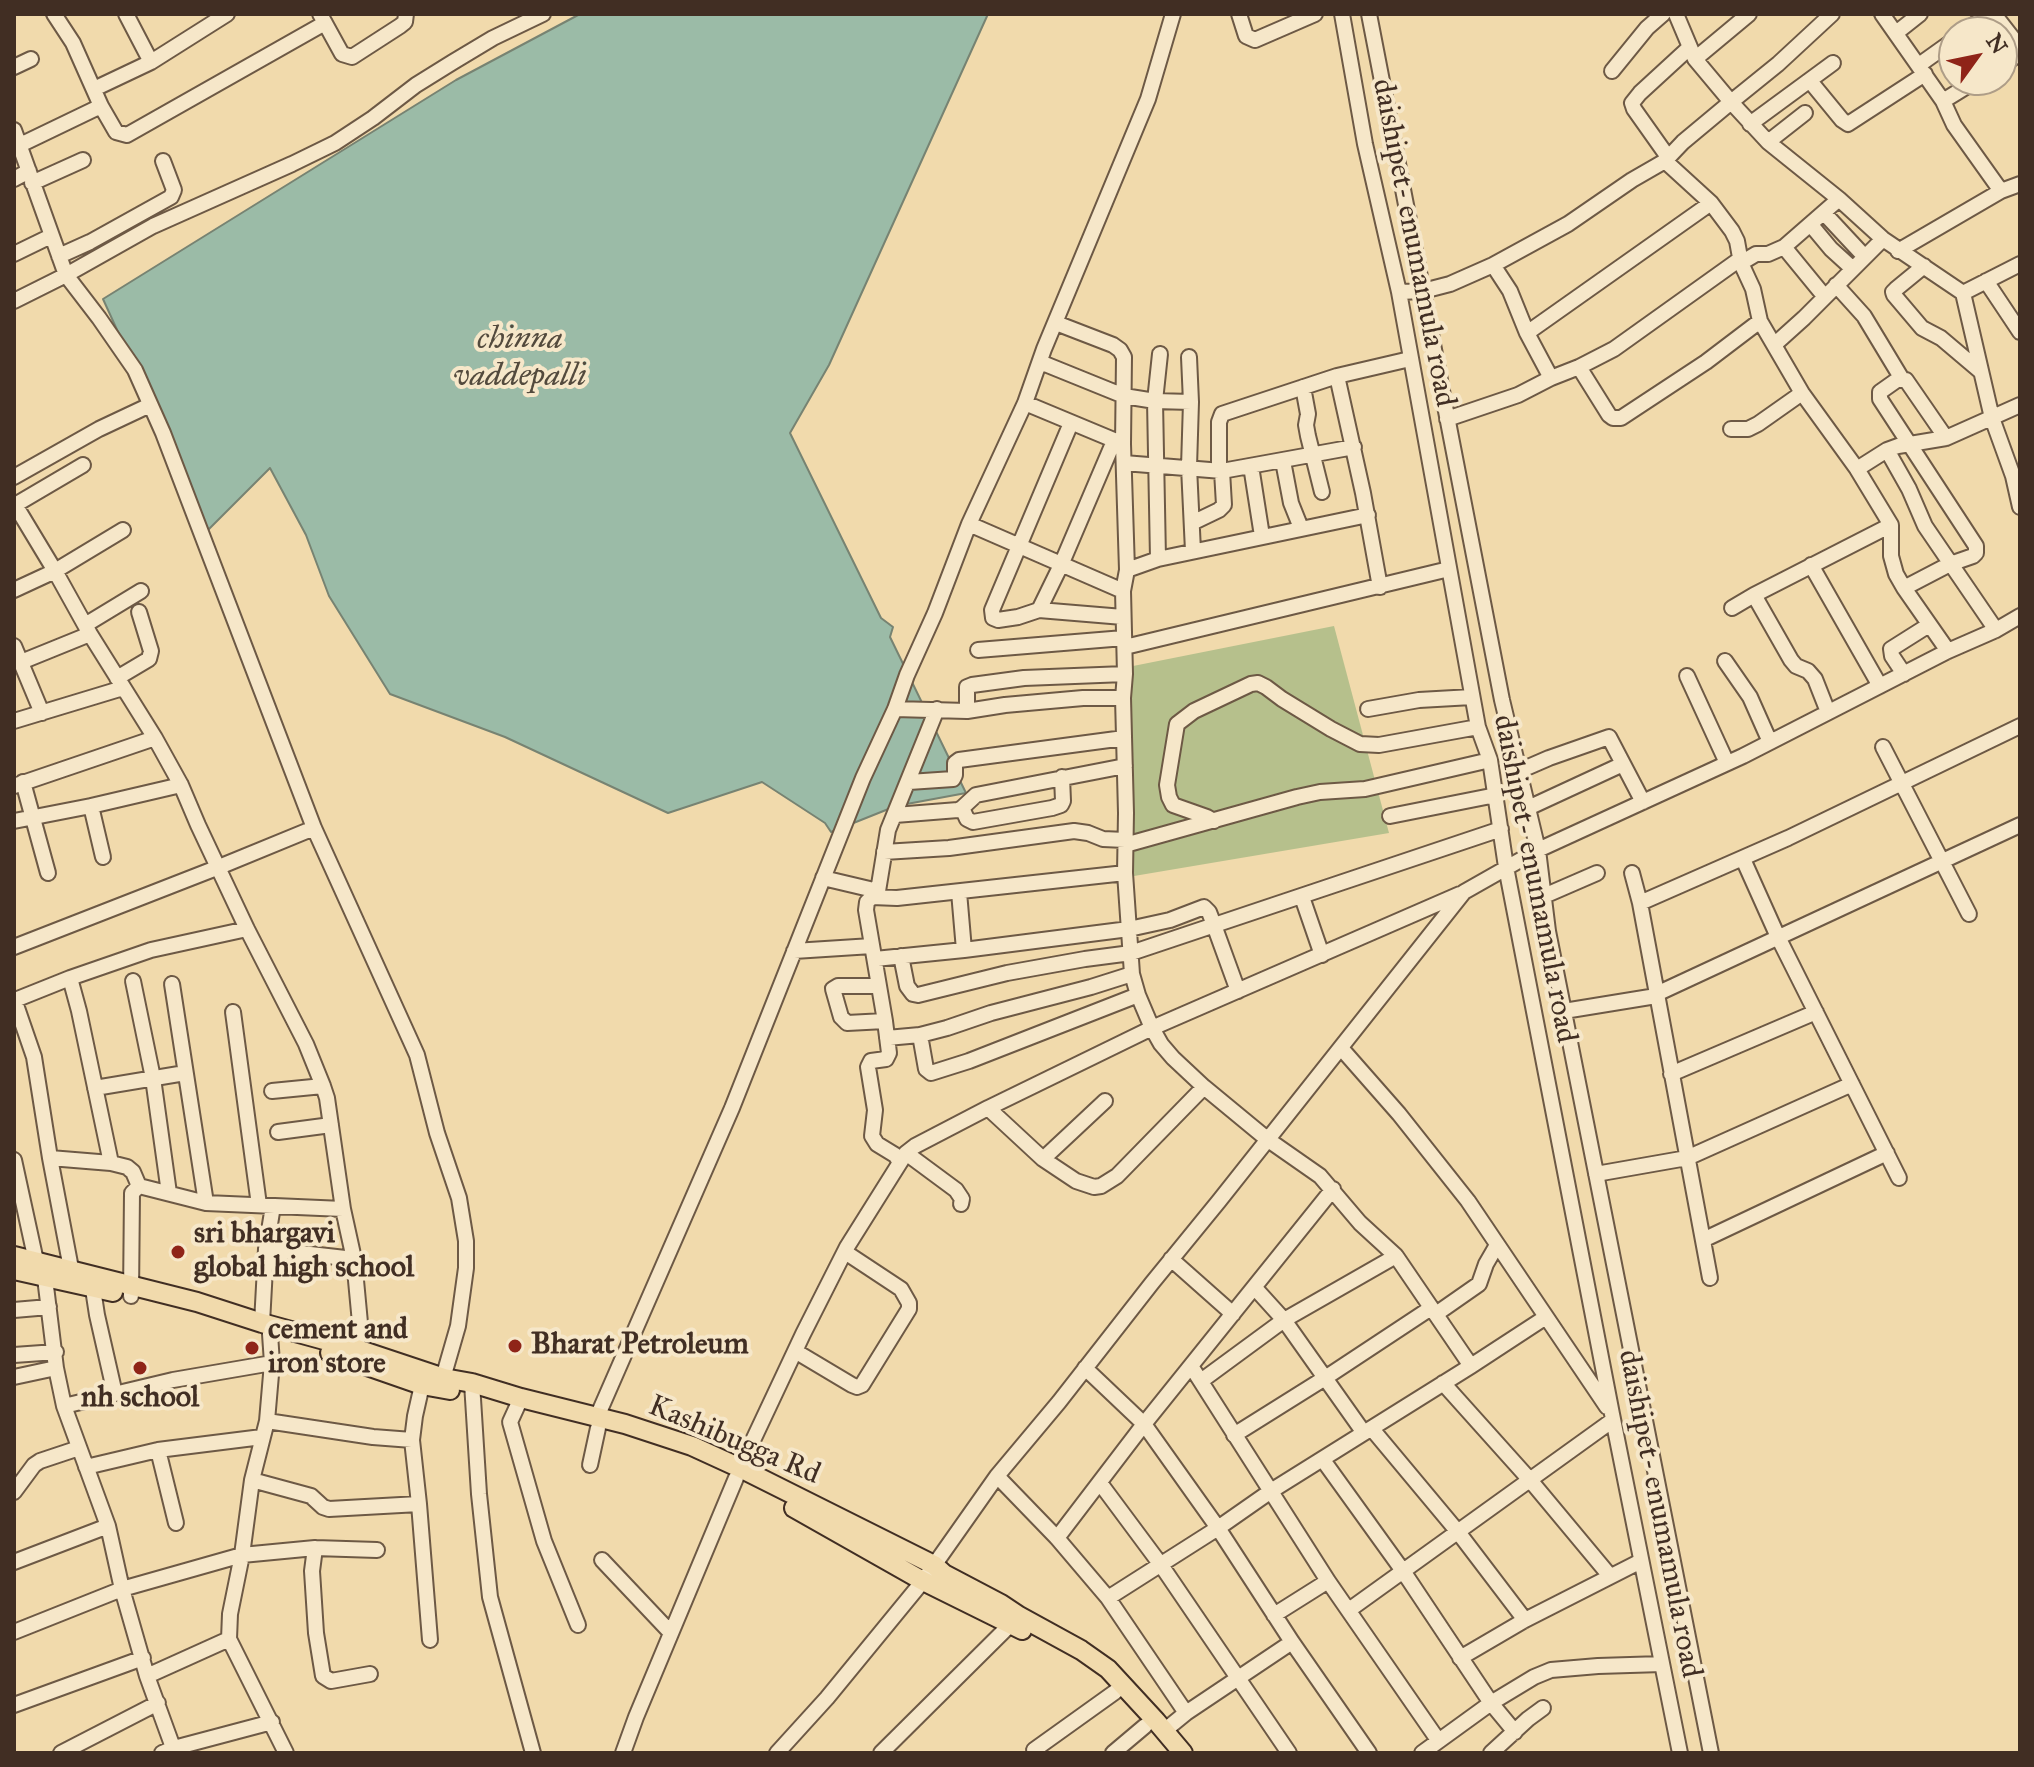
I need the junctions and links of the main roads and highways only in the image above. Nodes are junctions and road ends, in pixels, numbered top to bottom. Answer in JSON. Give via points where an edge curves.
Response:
{"nodes":[{"id":1,"x":14,"y":1256,"type":"edge"},
{"id":2,"x":40,"y":1269,"type":"junction"},
{"id":3,"x":14,"y":1270,"type":"edge"},
{"id":4,"x":73,"y":1278,"type":"junction"},
{"id":5,"x":132,"y":1291,"type":"junction"},
{"id":6,"x":1014,"y":1620,"type":"junction"},
{"id":7,"x":1154,"y":1728,"type":"junction"},
{"id":8,"x":1169,"y":1753,"type":"edge"},
{"id":9,"x":1183,"y":1753,"type":"edge"}],
"edges":[{"from":1,"to":2,"type":"main road","name":"Kashibugga Rd"},
{"from":2,"to":3,"type":"main road","name":"Kashibugga Rd"},
{"from":2,"to":4,"type":"main road","name":"Kashibugga Rd"},
{"from":4,"to":5,"type":"main road","name":"Kashibugga Rd"},
{"from":4,"to":5,"type":"main road","name":"Kashibugga Rd","via":[[93,1289]]},
{"from":5,"to":6,"type":"main road","name":"Kashibugga Rd","via":[[197,1302],[435,1384],[692,1446],[928,1573],[944,1574],[1001,1604]]},
{"from":6,"to":7,"type":"main road","name":"Kashibugga Rd","via":[[1086,1664]]},
{"from":6,"to":7,"type":"main road","name":"Kashibugga Rd","via":[[1081,1650],[1108,1669]]},
{"from":7,"to":8,"type":"main road","name":"Kashibugga Rd"},
{"from":7,"to":9,"type":"main road","name":"Kashibugga Rd"}]}
